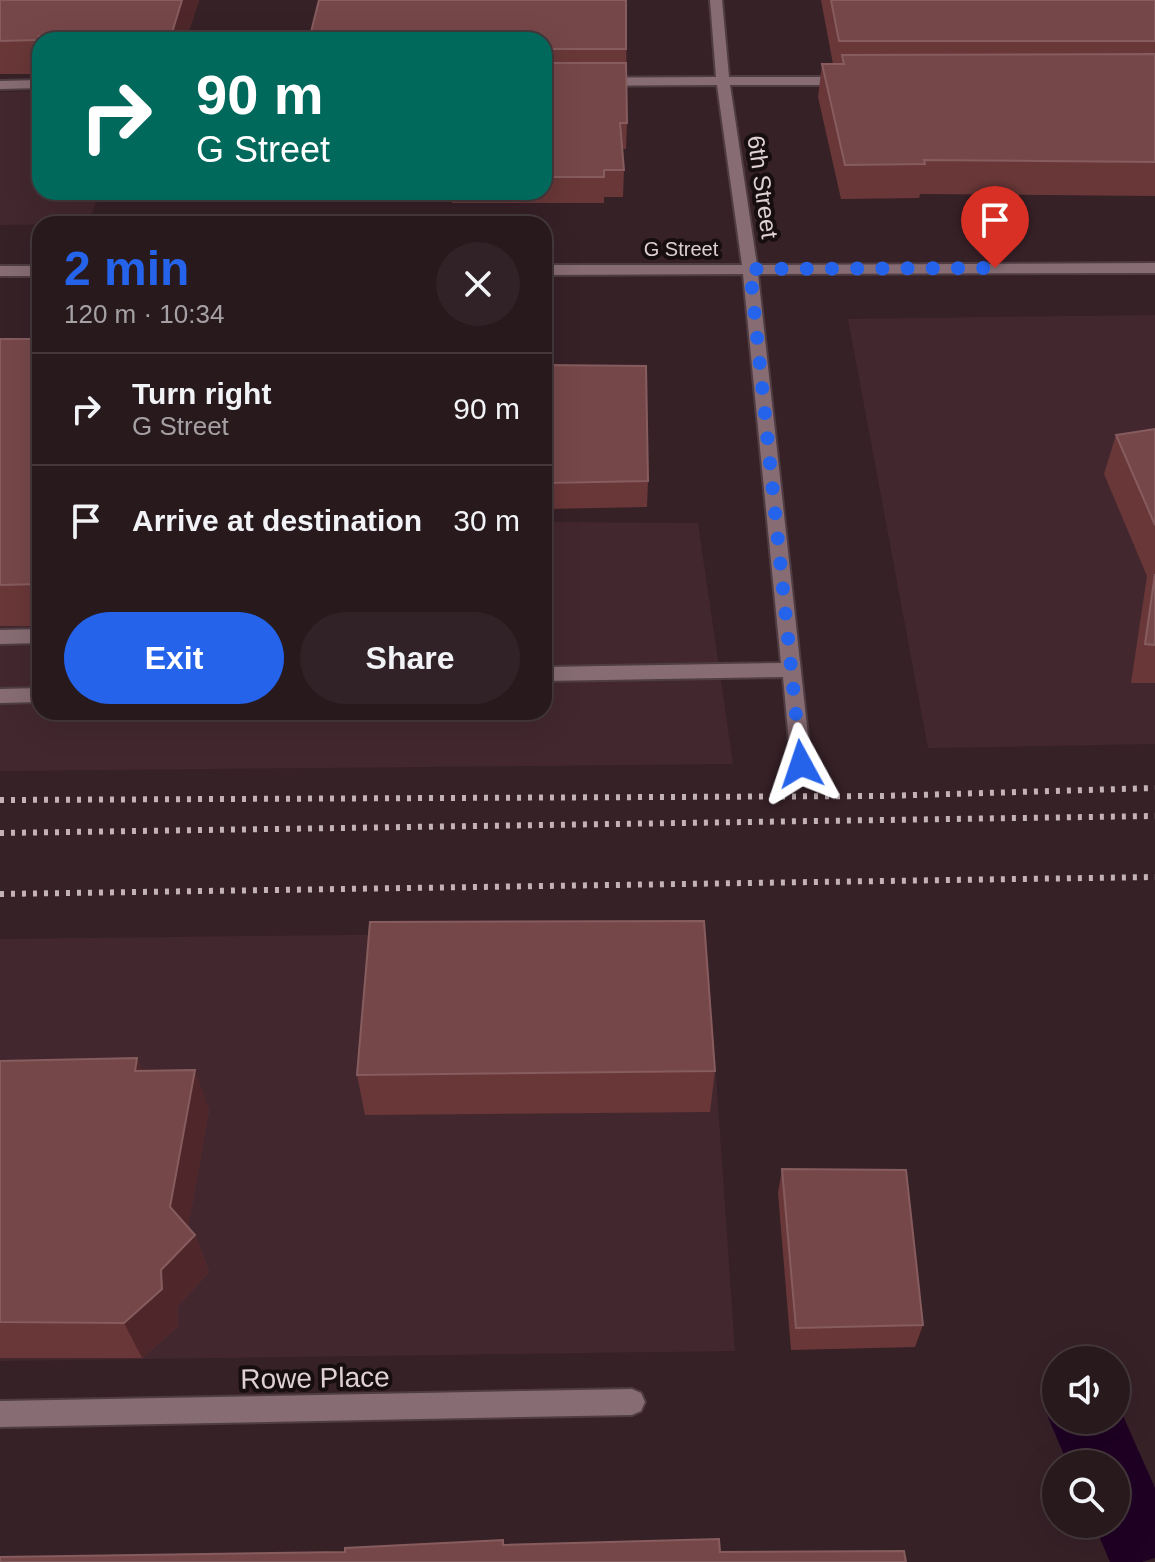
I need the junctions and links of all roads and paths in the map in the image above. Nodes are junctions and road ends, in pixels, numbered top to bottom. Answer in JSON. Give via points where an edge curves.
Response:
{"nodes":[{"id":1,"x":716,"y":0,"type":"edge"},
{"id":2,"x":867,"y":81,"type":"edge"},
{"id":3,"x":552,"y":82,"type":"edge"},
{"id":4,"x":723,"y":82,"type":"junction"},
{"id":5,"x":32,"y":84,"type":"edge"},
{"id":6,"x":0,"y":85,"type":"edge"},
{"id":7,"x":1155,"y":268,"type":"edge"},
{"id":8,"x":750,"y":269,"type":"junction"},
{"id":9,"x":552,"y":270,"type":"edge"},
{"id":10,"x":0,"y":271,"type":"edge"},
{"id":11,"x":32,"y":271,"type":"edge"},
{"id":12,"x":32,"y":636,"type":"edge"},
{"id":13,"x":0,"y":637,"type":"edge"},
{"id":14,"x":792,"y":670,"type":"junction"},
{"id":15,"x":552,"y":674,"type":"edge"},
{"id":16,"x":32,"y":695,"type":"edge"},
{"id":17,"x":0,"y":696,"type":"edge"},
{"id":18,"x":801,"y":764,"type":"dead end"},
{"id":19,"x":632,"y":1402,"type":"dead end"},
{"id":20,"x":0,"y":1414,"type":"edge"}],
"edges":[{"from":1,"to":4,"type":"street","name":"6th Street"},
{"from":2,"to":4,"type":"street"},
{"from":3,"to":4,"type":"street"},
{"from":4,"to":8,"type":"street","name":"6th Street"},
{"from":5,"to":6,"type":"street"},
{"from":7,"to":8,"type":"street","name":"G Street"},
{"from":8,"to":9,"type":"street","name":"G Street"},
{"from":8,"to":14,"type":"street","name":"6th Street"},
{"from":10,"to":11,"type":"street"},
{"from":12,"to":13,"type":"street"},
{"from":14,"to":15,"type":"street"},
{"from":14,"to":18,"type":"street","name":"6th Street"},
{"from":16,"to":17,"type":"street"},
{"from":19,"to":20,"type":"street","name":"Rowe Place"}]}
